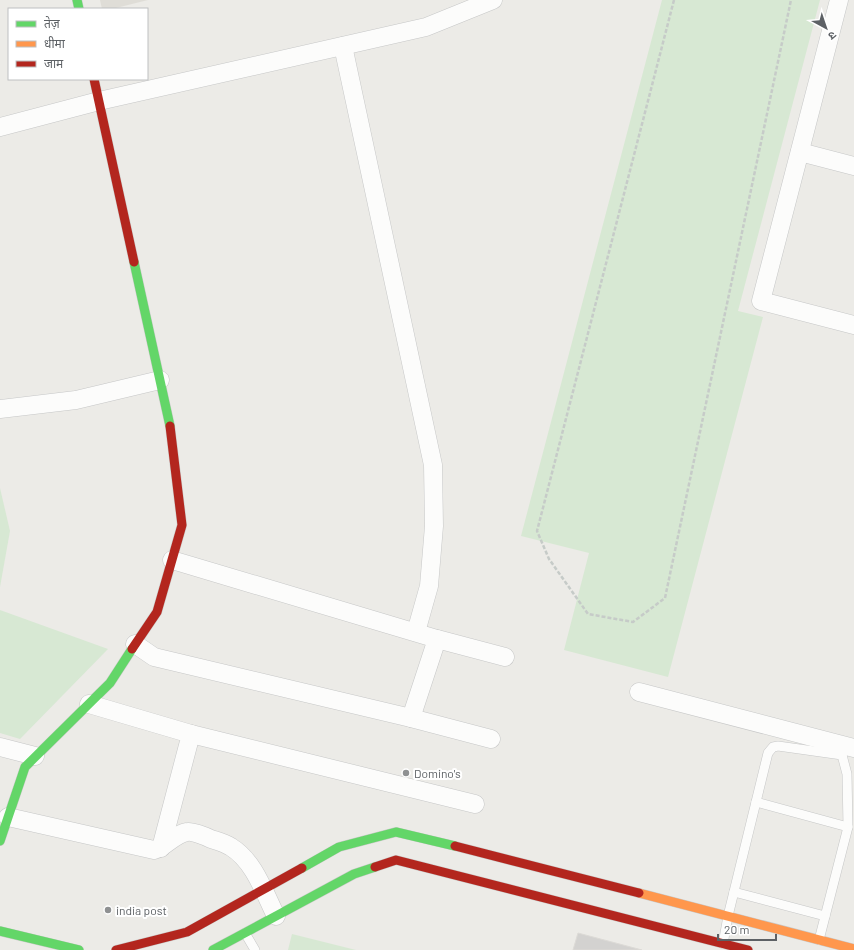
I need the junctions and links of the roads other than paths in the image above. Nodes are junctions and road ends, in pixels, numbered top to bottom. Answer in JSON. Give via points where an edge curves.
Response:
{"nodes":[{"id":1,"x":493,"y":0,"type":"edge"},
{"id":2,"x":839,"y":0,"type":"edge"},
{"id":3,"x":848,"y":0,"type":"edge"},
{"id":4,"x":854,"y":2,"type":"edge"},
{"id":5,"x":343,"y":46,"type":"junction"},
{"id":6,"x":94,"y":80,"type":"edge"},
{"id":7,"x":99,"y":101,"type":"junction"},
{"id":8,"x":0,"y":126,"type":"edge"},
{"id":9,"x":800,"y":152,"type":"junction"},
{"id":10,"x":854,"y":166,"type":"edge"},
{"id":11,"x":854,"y":325,"type":"edge"},
{"id":12,"x":160,"y":380,"type":"junction"},
{"id":13,"x":0,"y":409,"type":"edge"},
{"id":14,"x":172,"y":560,"type":"junction"},
{"id":15,"x":416,"y":632,"type":"junction"},
{"id":16,"x":437,"y":639,"type":"junction"},
{"id":17,"x":135,"y":644,"type":"junction"},
{"id":18,"x":505,"y":656,"type":"dead end"},
{"id":19,"x":639,"y":692,"type":"dead end"},
{"id":20,"x":89,"y":704,"type":"junction"},
{"id":21,"x":411,"y":718,"type":"junction"},
{"id":22,"x":191,"y":734,"type":"junction"},
{"id":23,"x":492,"y":739,"type":"dead end"},
{"id":24,"x":0,"y":747,"type":"edge"},
{"id":25,"x":847,"y":750,"type":"edge"},
{"id":26,"x":35,"y":756,"type":"junction"},
{"id":27,"x":756,"y":802,"type":"junction"},
{"id":28,"x":474,"y":804,"type":"dead end"},
{"id":29,"x":8,"y":817,"type":"junction"},
{"id":30,"x":848,"y":827,"type":"junction"},
{"id":31,"x":0,"y":842,"type":"edge"},
{"id":32,"x":162,"y":848,"type":"junction"},
{"id":33,"x":263,"y":889,"type":"junction"},
{"id":34,"x":734,"y":892,"type":"junction"},
{"id":35,"x":276,"y":916,"type":"junction"},
{"id":36,"x":728,"y":916,"type":"junction"},
{"id":37,"x":825,"y":916,"type":"junction"},
{"id":38,"x":0,"y":931,"type":"edge"},
{"id":39,"x":245,"y":933,"type":"junction"},
{"id":40,"x":819,"y":940,"type":"junction"},
{"id":41,"x":723,"y":944,"type":"junction"},
{"id":42,"x":854,"y":949,"type":"edge"},
{"id":43,"x":79,"y":950,"type":"edge"},
{"id":44,"x":116,"y":950,"type":"edge"},
{"id":45,"x":213,"y":950,"type":"edge"},
{"id":46,"x":255,"y":950,"type":"edge"},
{"id":47,"x":748,"y":950,"type":"edge"}],
"edges":[{"from":1,"to":5,"type":"street","via":[[426,27]]},
{"from":2,"to":9,"type":"street"},
{"from":3,"to":4,"type":"street"},
{"from":5,"to":7,"type":"street"},
{"from":5,"to":15,"type":"street","via":[[433,465],[434,526],[429,586]]},
{"from":6,"to":7,"type":"street"},
{"from":7,"to":8,"type":"street"},
{"from":7,"to":12,"type":"street"},
{"from":9,"to":10,"type":"street"},
{"from":9,"to":11,"type":"street","via":[[761,300]]},
{"from":12,"to":13,"type":"street","via":[[76,400]]},
{"from":12,"to":14,"type":"street","via":[[170,426],[182,525]]},
{"from":14,"to":15,"type":"street"},
{"from":14,"to":17,"type":"street","via":[[157,612]]},
{"from":15,"to":16,"type":"street"},
{"from":16,"to":18,"type":"street"},
{"from":16,"to":21,"type":"street"},
{"from":17,"to":20,"type":"street","via":[[110,682]]},
{"from":17,"to":21,"type":"street","via":[[154,657]]},
{"from":19,"to":25,"type":"street"},
{"from":20,"to":22,"type":"street"},
{"from":20,"to":26,"type":"street"},
{"from":21,"to":23,"type":"street"},
{"from":22,"to":28,"type":"street"},
{"from":22,"to":32,"type":"street"},
{"from":24,"to":26,"type":"street"},
{"from":25,"to":27,"type":"lane","via":[[773,747],[768,753]]},
{"from":25,"to":30,"type":"lane"},
{"from":26,"to":29,"type":"street","via":[[25,767]]},
{"from":27,"to":30,"type":"lane"},
{"from":27,"to":34,"type":"lane"},
{"from":29,"to":31,"type":"street"},
{"from":29,"to":32,"type":"street","via":[[154,850]]},
{"from":30,"to":37,"type":"lane"},
{"from":32,"to":33,"type":"street","via":[[175,837],[187,832],[230,846],[249,863]]},
{"from":33,"to":35,"type":"street"},
{"from":33,"to":36,"type":"street","via":[[339,846],[396,832]]},
{"from":33,"to":44,"type":"street","via":[[187,932]]},
{"from":34,"to":36,"type":"lane"},
{"from":34,"to":37,"type":"lane"},
{"from":35,"to":39,"type":"street"},
{"from":35,"to":41,"type":"street","via":[[354,874],[396,860]]},
{"from":36,"to":40,"type":"street"},
{"from":36,"to":41,"type":"lane"},
{"from":37,"to":40,"type":"lane"},
{"from":38,"to":43,"type":"street"},
{"from":39,"to":45,"type":"street"},
{"from":39,"to":46,"type":"lane"},
{"from":40,"to":42,"type":"street"},
{"from":41,"to":47,"type":"street"}]}
